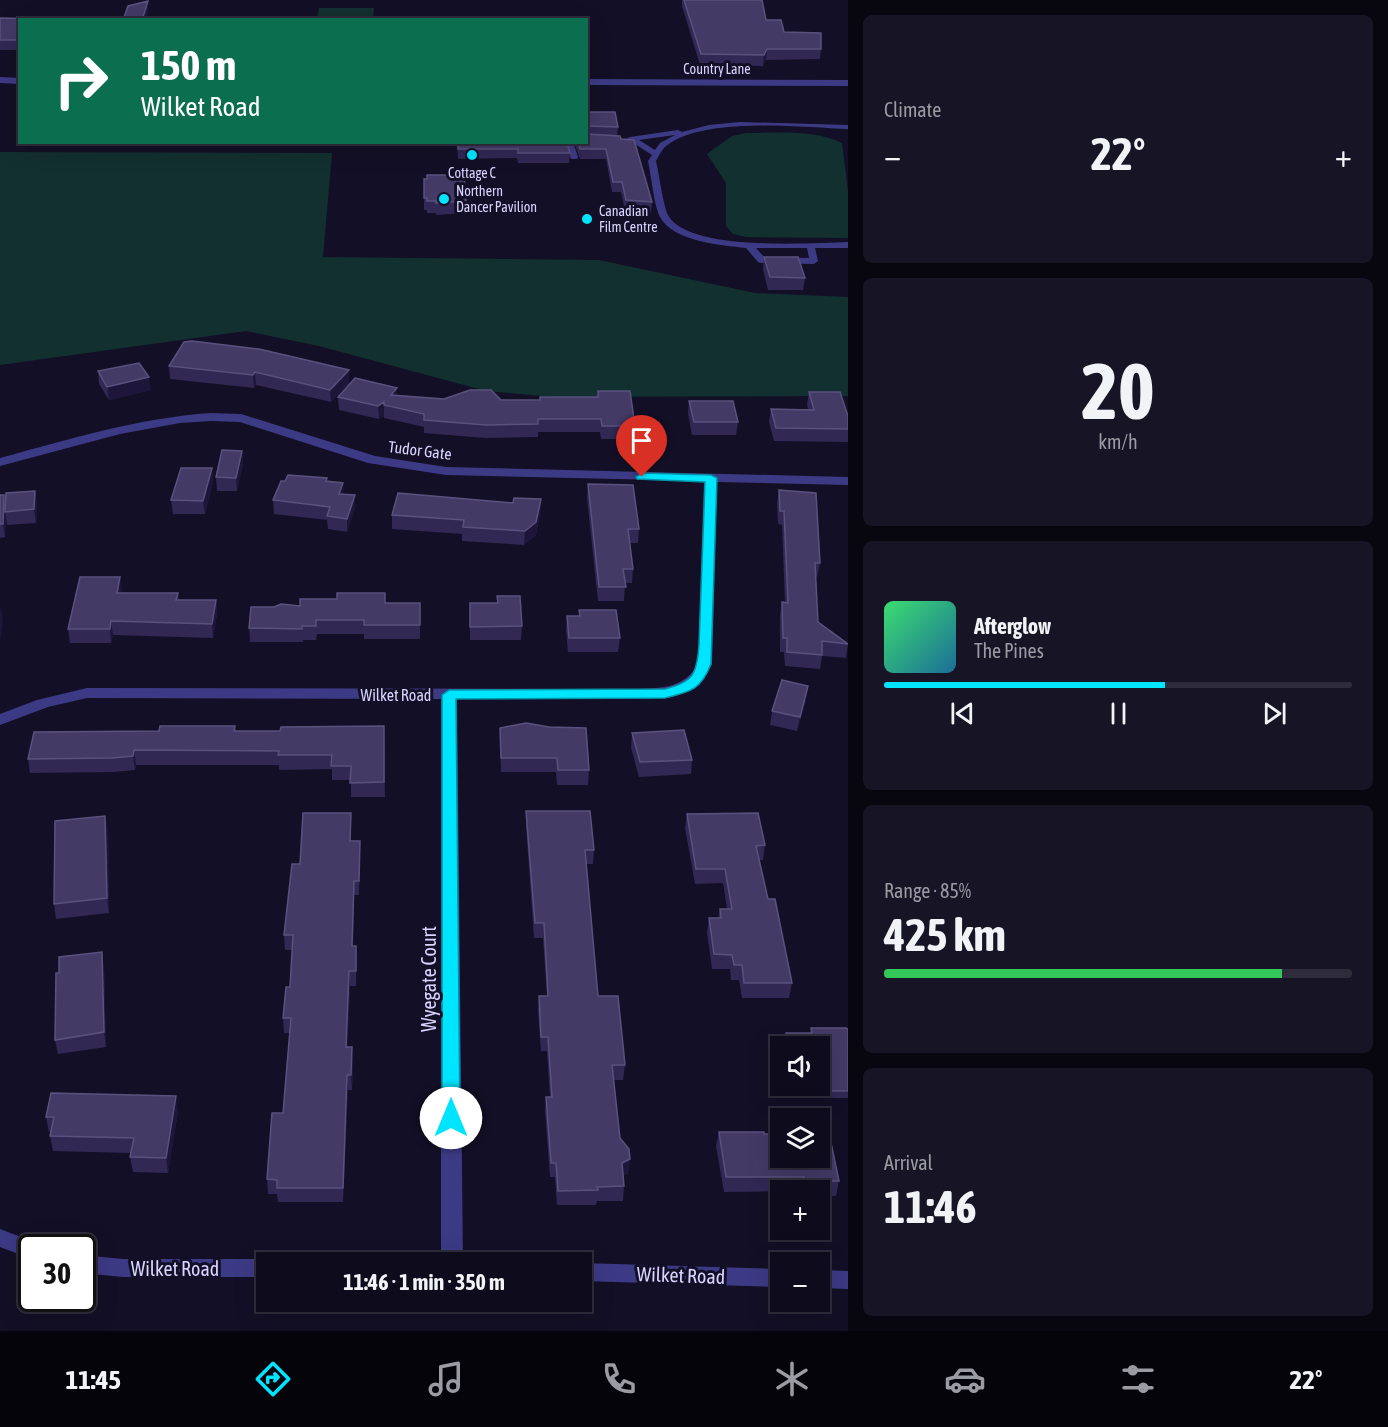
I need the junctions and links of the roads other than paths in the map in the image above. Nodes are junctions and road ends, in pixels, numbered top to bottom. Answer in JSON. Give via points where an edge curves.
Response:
{"nodes":[{"id":1,"x":0,"y":80,"type":"edge"},
{"id":2,"x":18,"y":81,"type":"edge"},
{"id":3,"x":588,"y":82,"type":"edge"},
{"id":4,"x":848,"y":83,"type":"edge"},
{"id":5,"x":848,"y":127,"type":"edge"},
{"id":6,"x":685,"y":131,"type":"junction"},
{"id":7,"x":588,"y":140,"type":"edge"},
{"id":8,"x":626,"y":140,"type":"junction"},
{"id":9,"x":570,"y":144,"type":"edge"},
{"id":10,"x":656,"y":153,"type":"junction"},
{"id":11,"x":574,"y":157,"type":"dead end"},
{"id":12,"x":748,"y":244,"type":"junction"},
{"id":13,"x":810,"y":244,"type":"junction"},
{"id":14,"x":848,"y":245,"type":"edge"},
{"id":15,"x":0,"y":462,"type":"edge"},
{"id":16,"x":711,"y":478,"type":"junction"},
{"id":17,"x":848,"y":481,"type":"edge"},
{"id":18,"x":449,"y":695,"type":"junction"},
{"id":19,"x":0,"y":720,"type":"edge"},
{"id":20,"x":0,"y":1238,"type":"edge"},
{"id":21,"x":18,"y":1245,"type":"edge"},
{"id":22,"x":452,"y":1252,"type":"edge"},
{"id":23,"x":96,"y":1265,"type":"edge"},
{"id":24,"x":256,"y":1268,"type":"edge"},
{"id":25,"x":592,"y":1272,"type":"edge"},
{"id":26,"x":770,"y":1278,"type":"edge"},
{"id":27,"x":830,"y":1279,"type":"edge"},
{"id":28,"x":848,"y":1280,"type":"edge"}],
"edges":[{"from":1,"to":2,"type":"street"},
{"from":3,"to":4,"type":"street","name":"Country Lane"},
{"from":5,"to":6,"type":"lane","via":[[720,126]]},
{"from":6,"to":8,"type":"lane"},
{"from":6,"to":10,"type":"lane"},
{"from":7,"to":8,"type":"lane"},
{"from":8,"to":10,"type":"lane"},
{"from":9,"to":11,"type":"lane"},
{"from":10,"to":12,"type":"lane","via":[[652,161],[657,192],[668,223],[704,240]]},
{"from":12,"to":13,"type":"lane"},
{"from":12,"to":13,"type":"lane","via":[[760,260],[814,261]]},
{"from":13,"to":14,"type":"lane"},
{"from":15,"to":16,"type":"street","name":"Tudor Gate","via":[[163,421],[221,416],[241,418],[341,452],[407,466],[479,473]]},
{"from":16,"to":17,"type":"street","name":"Tudor Gate"},
{"from":16,"to":18,"type":"street","name":"Wilket Road","via":[[705,664],[699,679],[683,689],[665,693]]},
{"from":18,"to":19,"type":"street","name":"Wilket Road","via":[[87,693],[44,702]]},
{"from":18,"to":22,"type":"street","name":"Wyegate Court"},
{"from":20,"to":21,"type":"street"},
{"from":23,"to":24,"type":"street","name":"Wilket Road"},
{"from":25,"to":26,"type":"street","name":"Wilket Road"},
{"from":27,"to":28,"type":"street"}]}
